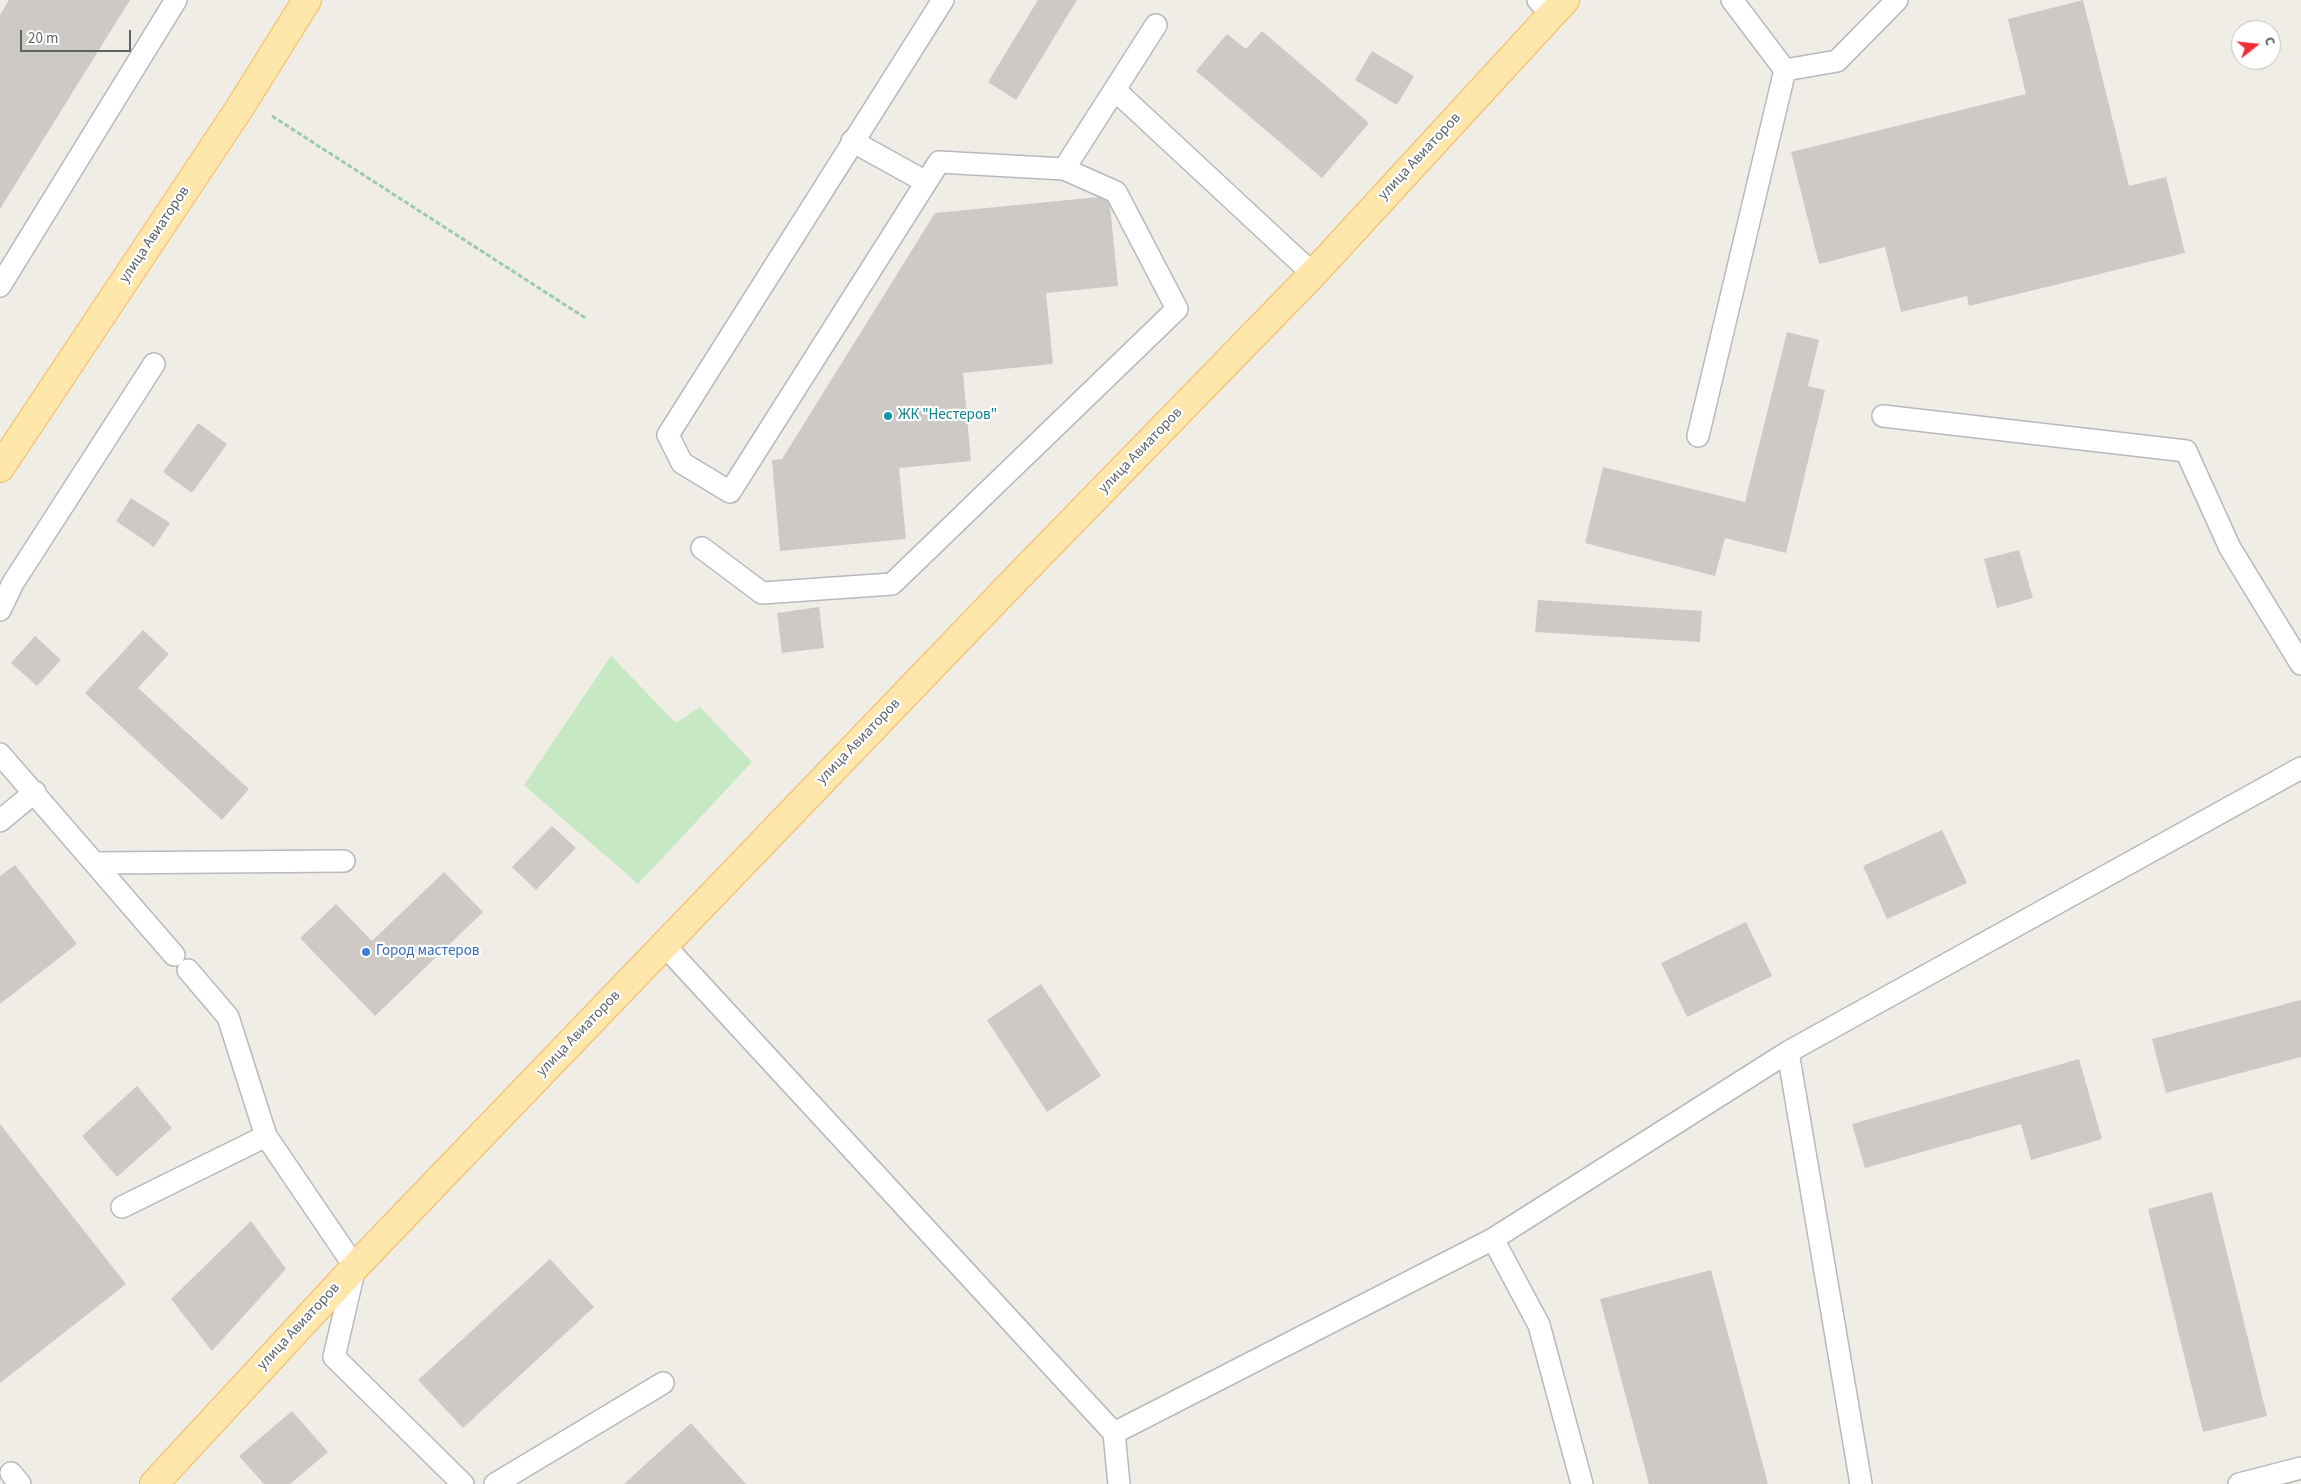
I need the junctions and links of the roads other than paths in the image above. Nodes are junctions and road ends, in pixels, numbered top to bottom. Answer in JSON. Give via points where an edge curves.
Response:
{"nodes":[{"id":1,"x":176,"y":0,"type":"edge"},
{"id":2,"x":307,"y":0,"type":"edge"},
{"id":3,"x":943,"y":0,"type":"edge"},
{"id":4,"x":1732,"y":0,"type":"edge"},
{"id":5,"x":1897,"y":0,"type":"edge"},
{"id":6,"x":1552,"y":5,"type":"edge"},
{"id":7,"x":1156,"y":25,"type":"dead end"},
{"id":8,"x":1785,"y":70,"type":"junction"},
{"id":9,"x":1115,"y":90,"type":"junction"},
{"id":10,"x":852,"y":141,"type":"junction"},
{"id":11,"x":1064,"y":169,"type":"junction"},
{"id":12,"x":926,"y":182,"type":"junction"},
{"id":13,"x":1312,"y":274,"type":"junction"},
{"id":14,"x":0,"y":286,"type":"edge"},
{"id":15,"x":154,"y":364,"type":"dead end"},
{"id":16,"x":1883,"y":416,"type":"dead end"},
{"id":17,"x":1698,"y":436,"type":"dead end"},
{"id":18,"x":0,"y":468,"type":"edge"},
{"id":19,"x":702,"y":548,"type":"dead end"},
{"id":20,"x":0,"y":610,"type":"edge"},
{"id":21,"x":2301,"y":664,"type":"edge"},
{"id":22,"x":0,"y":754,"type":"edge"},
{"id":23,"x":2301,"y":768,"type":"edge"},
{"id":24,"x":35,"y":792,"type":"junction"},
{"id":25,"x":0,"y":822,"type":"edge"},
{"id":26,"x":344,"y":861,"type":"dead end"},
{"id":27,"x":96,"y":863,"type":"junction"},
{"id":28,"x":664,"y":945,"type":"junction"},
{"id":29,"x":1788,"y":1052,"type":"junction"},
{"id":30,"x":266,"y":1136,"type":"junction"},
{"id":31,"x":122,"y":1207,"type":"dead end"},
{"id":32,"x":1494,"y":1239,"type":"junction"},
{"id":33,"x":355,"y":1267,"type":"junction"},
{"id":34,"x":663,"y":1383,"type":"dead end"},
{"id":35,"x":1114,"y":1434,"type":"junction"},
{"id":36,"x":2301,"y":1468,"type":"edge"},
{"id":37,"x":154,"y":1484,"type":"edge"},
{"id":38,"x":463,"y":1484,"type":"edge"},
{"id":39,"x":495,"y":1484,"type":"edge"},
{"id":40,"x":1119,"y":1484,"type":"edge"},
{"id":41,"x":1582,"y":1484,"type":"edge"},
{"id":42,"x":1861,"y":1484,"type":"edge"},
{"id":43,"x":2239,"y":1484,"type":"edge"}],
"edges":[{"from":1,"to":14,"type":"lane"},
{"from":2,"to":18,"type":"main road","name":"улица Авиаторов"},
{"from":3,"to":10,"type":"lane"},
{"from":4,"to":8,"type":"lane"},
{"from":5,"to":8,"type":"lane","via":[[1837,61]]},
{"from":6,"to":13,"type":"main road","name":"улица Авиаторов"},
{"from":7,"to":9,"type":"lane"},
{"from":8,"to":17,"type":"lane"},
{"from":9,"to":11,"type":"lane"},
{"from":9,"to":13,"type":"lane"},
{"from":10,"to":12,"type":"lane"},
{"from":10,"to":12,"type":"lane","via":[[668,434],[682,463],[730,492]]},
{"from":11,"to":12,"type":"lane","via":[[939,162]]},
{"from":11,"to":19,"type":"lane","via":[[1116,192],[1177,309],[892,584],[762,593]]},
{"from":13,"to":28,"type":"main road","name":"улица Авиаторов"},
{"from":15,"to":20,"type":"lane","via":[[13,583]]},
{"from":16,"to":21,"type":"lane","via":[[2186,451],[2230,548]]},
{"from":22,"to":24,"type":"lane"},
{"from":23,"to":29,"type":"lane"},
{"from":24,"to":25,"type":"lane"},
{"from":24,"to":27,"type":"lane"},
{"from":26,"to":27,"type":"lane"},
{"from":27,"to":30,"type":"lane","via":[[228,1017]]},
{"from":28,"to":33,"type":"main road","name":"улица Авиаторов"},
{"from":28,"to":35,"type":"lane"},
{"from":29,"to":32,"type":"lane"},
{"from":29,"to":42,"type":"lane"},
{"from":30,"to":31,"type":"lane"},
{"from":30,"to":33,"type":"lane"},
{"from":32,"to":35,"type":"lane"},
{"from":32,"to":41,"type":"lane","via":[[1539,1325]]},
{"from":33,"to":37,"type":"main road","name":"улица Авиаторов"},
{"from":33,"to":38,"type":"lane","via":[[334,1357]]},
{"from":34,"to":39,"type":"lane"},
{"from":35,"to":40,"type":"lane"},
{"from":36,"to":43,"type":"lane"}]}
